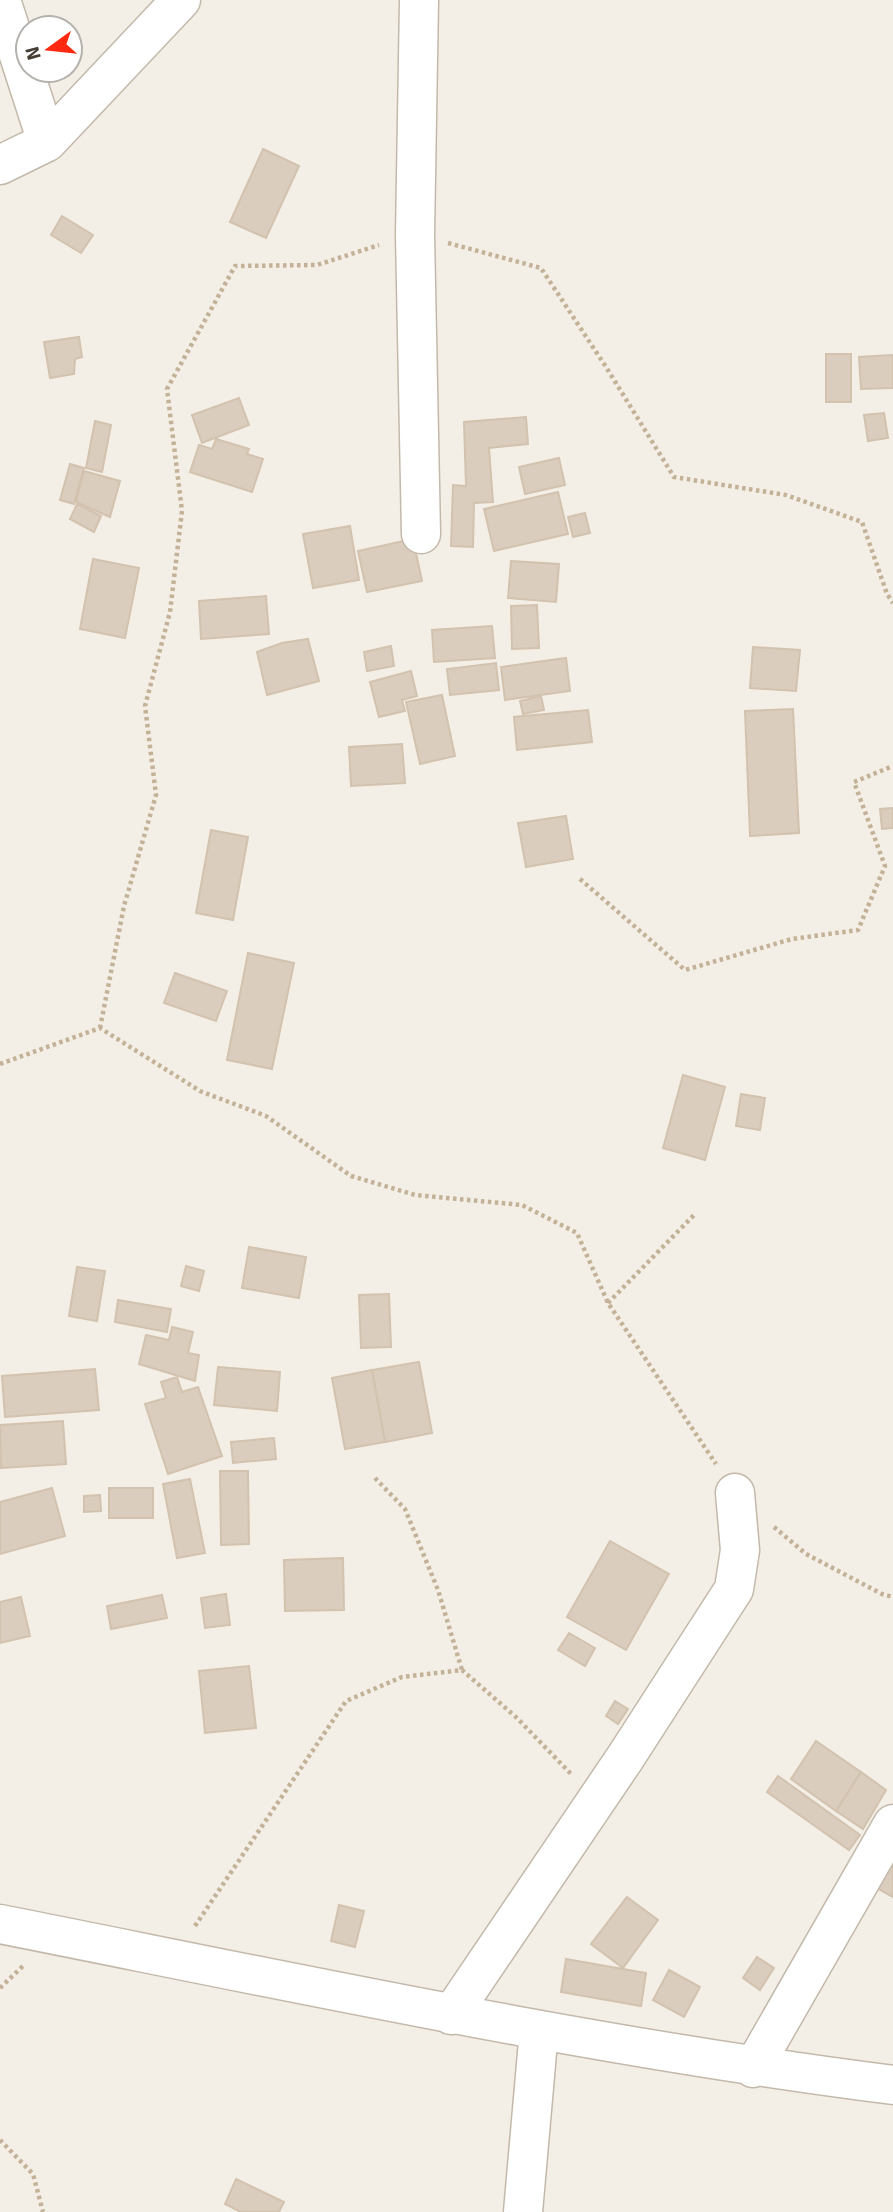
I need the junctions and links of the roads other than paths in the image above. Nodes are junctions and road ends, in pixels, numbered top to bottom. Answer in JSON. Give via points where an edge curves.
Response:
{"nodes":[{"id":1,"x":1,"y":0,"type":"edge"},
{"id":2,"x":181,"y":0,"type":"edge"},
{"id":3,"x":419,"y":0,"type":"edge"},
{"id":4,"x":47,"y":142,"type":"junction"},
{"id":5,"x":0,"y":165,"type":"edge"},
{"id":6,"x":421,"y":534,"type":"dead end"},
{"id":7,"x":735,"y":1493,"type":"road end"},
{"id":8,"x":893,"y":1824,"type":"edge"},
{"id":9,"x":0,"y":1924,"type":"edge"},
{"id":10,"x":451,"y":2015,"type":"junction"},
{"id":11,"x":539,"y":2030,"type":"junction"},
{"id":12,"x":753,"y":2067,"type":"junction"},
{"id":13,"x":893,"y":2085,"type":"edge"},
{"id":14,"x":523,"y":2212,"type":"edge"}],
"edges":[{"from":1,"to":4,"type":"street"},
{"from":2,"to":4,"type":"street"},
{"from":3,"to":6,"type":"street","via":[[415,235]]},
{"from":4,"to":5,"type":"street"},
{"from":7,"to":10,"type":"street","via":[[740,1550],[734,1589]]},
{"from":8,"to":12,"type":"street"},
{"from":9,"to":10,"type":"street"},
{"from":10,"to":11,"type":"street"},
{"from":11,"to":12,"type":"street"},
{"from":11,"to":14,"type":"street"},
{"from":12,"to":13,"type":"street"}]}
